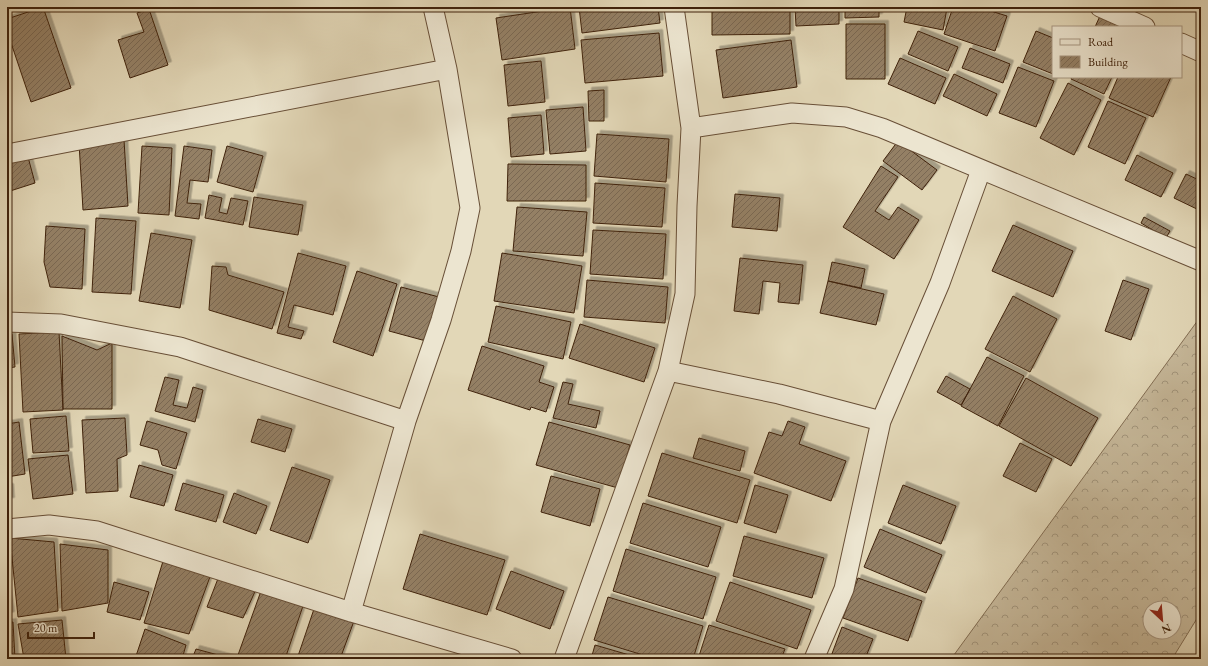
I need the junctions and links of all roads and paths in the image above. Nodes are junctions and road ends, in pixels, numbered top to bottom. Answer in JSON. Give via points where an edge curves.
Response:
{"nodes":[{"id":1,"x":433,"y":7,"type":"edge"},
{"id":2,"x":674,"y":7,"type":"edge"},
{"id":3,"x":1100,"y":7,"type":"edge"},
{"id":4,"x":1143,"y":26,"type":"edge"},
{"id":5,"x":1182,"y":43,"type":"edge"},
{"id":6,"x":1201,"y":52,"type":"edge"},
{"id":7,"x":447,"y":69,"type":"junction"},
{"id":8,"x":691,"y":128,"type":"junction"},
{"id":9,"x":7,"y":154,"type":"edge"},
{"id":10,"x":981,"y":170,"type":"junction"},
{"id":11,"x":1201,"y":261,"type":"edge"},
{"id":12,"x":7,"y":322,"type":"edge"},
{"id":13,"x":668,"y":372,"type":"junction"},
{"id":14,"x":881,"y":421,"type":"junction"},
{"id":15,"x":406,"y":422,"type":"junction"},
{"id":16,"x":7,"y":529,"type":"edge"},
{"id":17,"x":351,"y":612,"type":"junction"},
{"id":18,"x":512,"y":659,"type":"edge"},
{"id":19,"x":564,"y":659,"type":"edge"},
{"id":20,"x":814,"y":659,"type":"edge"}],
"edges":[{"from":1,"to":7,"type":"street"},
{"from":2,"to":8,"type":"street"},
{"from":3,"to":4,"type":"street"},
{"from":5,"to":6,"type":"street"},
{"from":7,"to":9,"type":"street"},
{"from":7,"to":15,"type":"street","via":[[470,208],[461,251],[441,320]]},
{"from":8,"to":10,"type":"street","via":[[792,113],[846,117],[882,128]]},
{"from":8,"to":13,"type":"street","via":[[685,294]]},
{"from":10,"to":11,"type":"street"},
{"from":10,"to":14,"type":"street","via":[[940,283]]},
{"from":12,"to":15,"type":"street","via":[[61,324],[180,347]]},
{"from":13,"to":14,"type":"street","via":[[780,394]]},
{"from":13,"to":19,"type":"street"},
{"from":14,"to":20,"type":"street","via":[[844,589]]},
{"from":15,"to":17,"type":"street"},
{"from":16,"to":17,"type":"street","via":[[50,525],[97,531]]},
{"from":17,"to":18,"type":"street"}]}
